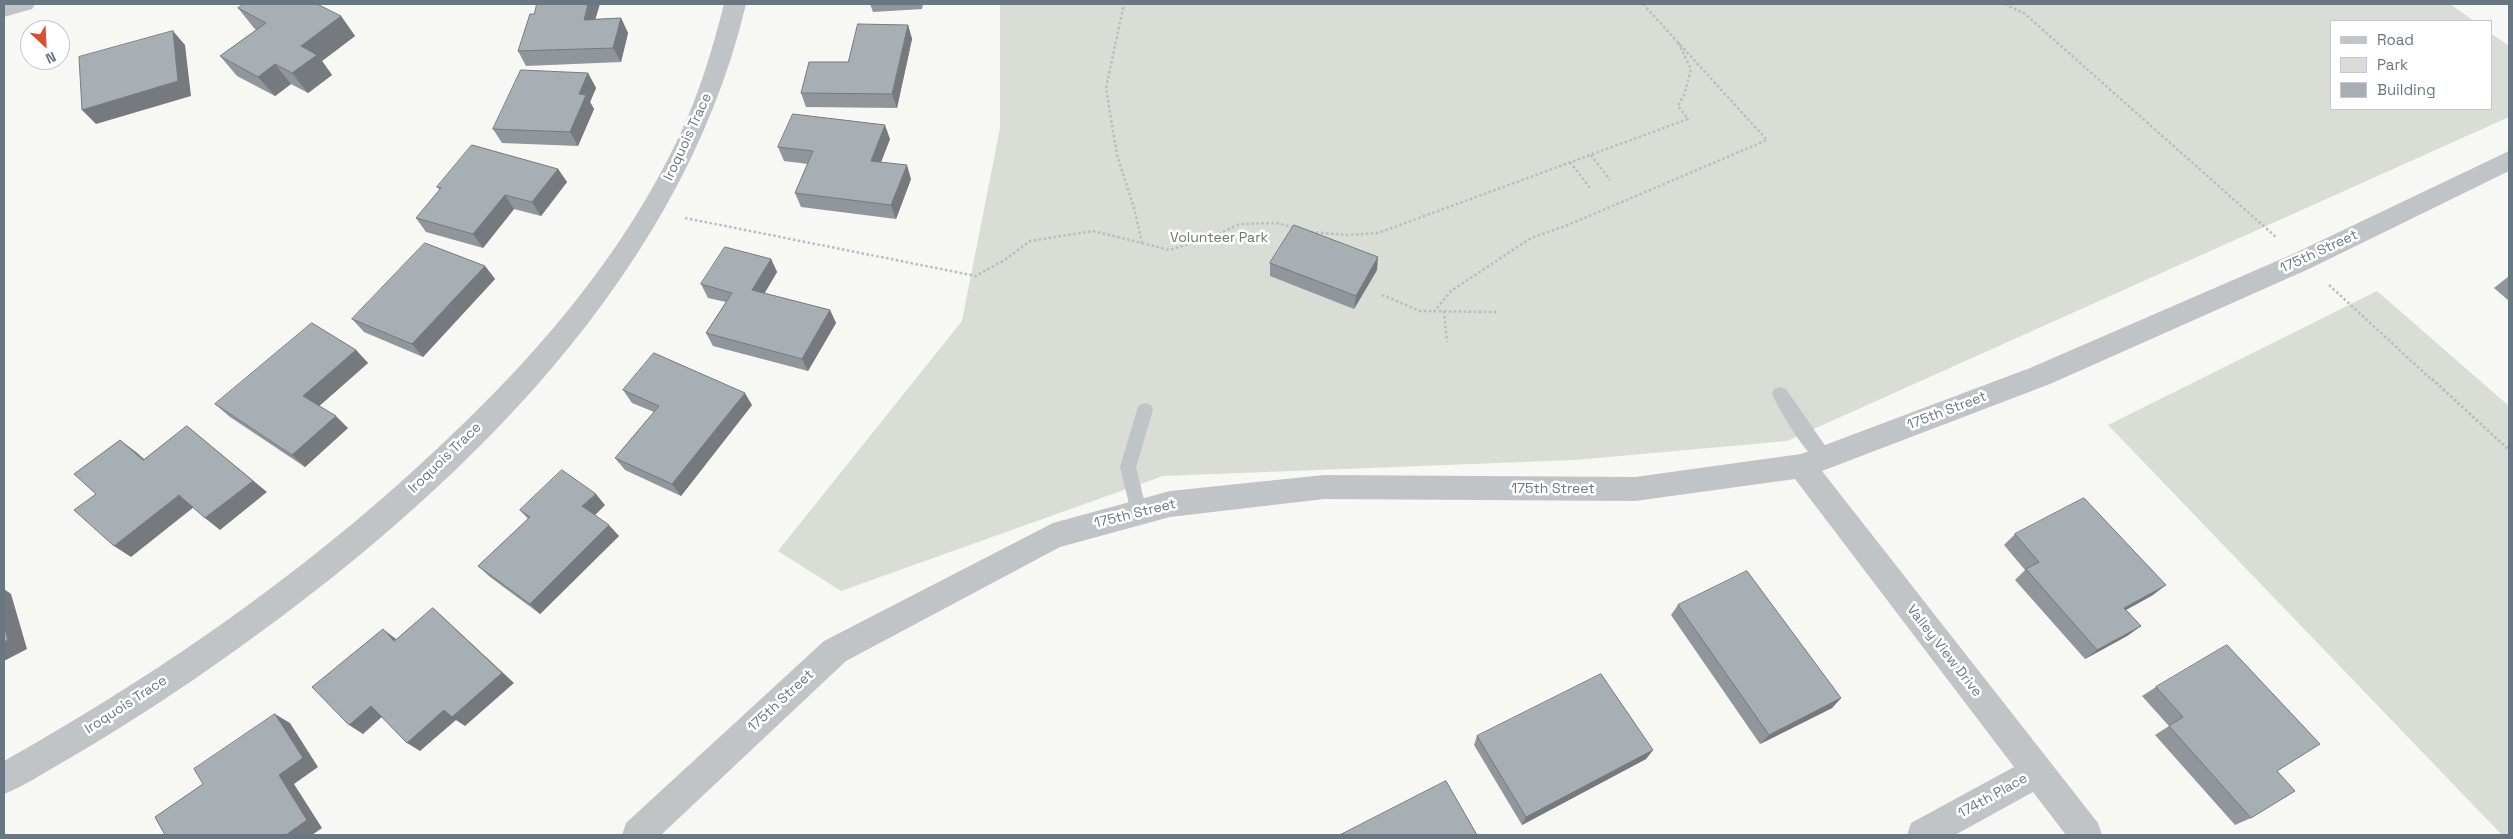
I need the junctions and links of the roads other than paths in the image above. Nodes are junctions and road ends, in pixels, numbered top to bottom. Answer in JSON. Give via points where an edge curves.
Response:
{"nodes":[{"id":1,"x":24,"y":4,"type":"edge"},
{"id":2,"x":735,"y":4,"type":"edge"},
{"id":3,"x":4,"y":9,"type":"edge"},
{"id":4,"x":2509,"y":160,"type":"edge"},
{"id":5,"x":1780,"y":394,"type":"dead end"},
{"id":6,"x":1145,"y":410,"type":"dead end"},
{"id":7,"x":1813,"y":462,"type":"junction"},
{"id":8,"x":1139,"y":512,"type":"junction"},
{"id":9,"x":2036,"y":772,"type":"junction"},
{"id":10,"x":4,"y":778,"type":"edge"},
{"id":11,"x":638,"y":835,"type":"edge"},
{"id":12,"x":1924,"y":835,"type":"edge"},
{"id":13,"x":2086,"y":835,"type":"edge"}],
"edges":[{"from":1,"to":3,"type":"street"},
{"from":2,"to":10,"type":"street","name":"Iroquois Trace","via":[[725,47],[703,108],[668,181],[614,268],[559,341],[462,444],[370,529],[227,639],[89,729]]},
{"from":4,"to":7,"type":"street","name":"175th Street","via":[[2302,261],[2040,376]]},
{"from":5,"to":7,"type":"lane","via":[[1812,443]]},
{"from":6,"to":8,"type":"lane","via":[[1128,467]]},
{"from":7,"to":8,"type":"street","name":"175th Street","via":[[1635,489],[1324,487],[1170,504]]},
{"from":7,"to":9,"type":"street","name":"Valley View Drive"},
{"from":8,"to":11,"type":"street","name":"175th Street","via":[[1053,536],[835,651]]},
{"from":9,"to":12,"type":"street","name":"174th Place"},
{"from":9,"to":13,"type":"street","name":"Valley View Drive"}]}
